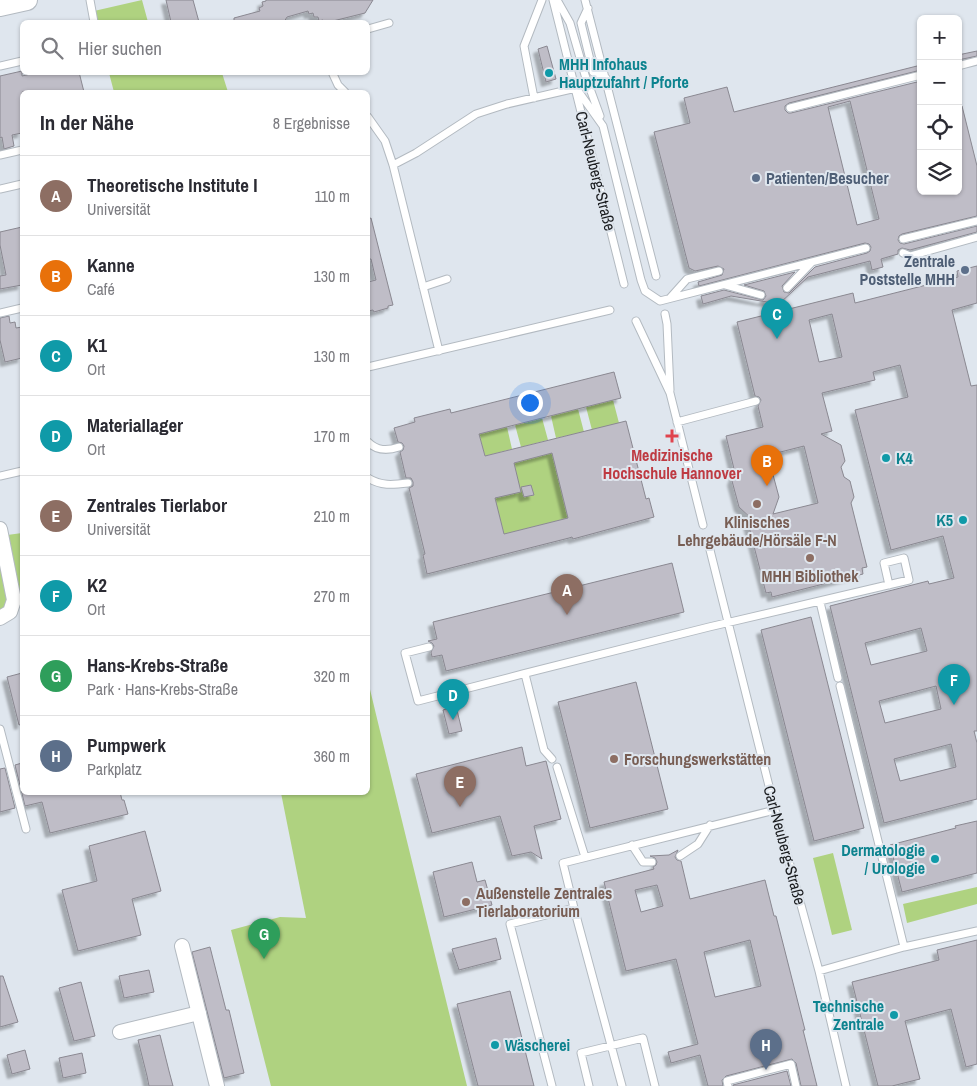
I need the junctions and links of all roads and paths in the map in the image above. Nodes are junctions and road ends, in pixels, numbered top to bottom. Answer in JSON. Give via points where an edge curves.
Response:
{"nodes":[{"id":1,"x":27,"y":0,"type":"edge"},
{"id":2,"x":90,"y":0,"type":"edge"},
{"id":3,"x":542,"y":0,"type":"edge"},
{"id":4,"x":555,"y":0,"type":"edge"},
{"id":5,"x":587,"y":0,"type":"edge"},
{"id":6,"x":0,"y":6,"type":"edge"},
{"id":7,"x":588,"y":9,"type":"junction"},
{"id":8,"x":94,"y":20,"type":"edge"},
{"id":9,"x":389,"y":23,"type":"dead end"},
{"id":10,"x":370,"y":28,"type":"edge"},
{"id":11,"x":20,"y":61,"type":"edge"},
{"id":12,"x":977,"y":61,"type":"edge"},
{"id":13,"x":962,"y":65,"type":"edge"},
{"id":14,"x":0,"y":66,"type":"edge"},
{"id":15,"x":333,"y":75,"type":"edge"},
{"id":16,"x":917,"y":76,"type":"edge"},
{"id":17,"x":606,"y":78,"type":"junction"},
{"id":18,"x":576,"y":88,"type":"junction"},
{"id":19,"x":343,"y":90,"type":"edge"},
{"id":20,"x":534,"y":98,"type":"junction"},
{"id":21,"x":790,"y":108,"type":"dead end"},
{"id":22,"x":370,"y":121,"type":"edge"},
{"id":23,"x":603,"y":126,"type":"junction"},
{"id":24,"x":20,"y":150,"type":"edge"},
{"id":25,"x":0,"y":155,"type":"edge"},
{"id":26,"x":393,"y":165,"type":"junction"},
{"id":27,"x":20,"y":184,"type":"edge"},
{"id":28,"x":0,"y":189,"type":"edge"},
{"id":29,"x":977,"y":221,"type":"edge"},
{"id":30,"x":977,"y":237,"type":"edge"},
{"id":31,"x":904,"y":239,"type":"dead end"},
{"id":32,"x":866,"y":248,"type":"dead end"},
{"id":33,"x":903,"y":253,"type":"dead end"},
{"id":34,"x":811,"y":262,"type":"junction"},
{"id":35,"x":719,"y":270,"type":"dead end"},
{"id":36,"x":656,"y":276,"type":"dead end"},
{"id":37,"x":447,"y":279,"type":"dead end"},
{"id":38,"x":624,"y":284,"type":"dead end"},
{"id":39,"x":724,"y":284,"type":"junction"},
{"id":40,"x":423,"y":287,"type":"junction"},
{"id":41,"x":787,"y":288,"type":"dead end"},
{"id":42,"x":761,"y":295,"type":"dead end"},
{"id":43,"x":670,"y":298,"type":"junction"},
{"id":44,"x":20,"y":308,"type":"edge"},
{"id":45,"x":610,"y":310,"type":"dead end"},
{"id":46,"x":0,"y":313,"type":"edge"},
{"id":47,"x":665,"y":314,"type":"dead end"},
{"id":48,"x":636,"y":321,"type":"dead end"},
{"id":49,"x":439,"y":351,"type":"junction"},
{"id":50,"x":370,"y":367,"type":"edge"},
{"id":51,"x":670,"y":393,"type":"junction"},
{"id":52,"x":756,"y":401,"type":"dead end"},
{"id":53,"x":677,"y":422,"type":"junction"},
{"id":54,"x":370,"y":444,"type":"edge"},
{"id":55,"x":399,"y":447,"type":"dead end"},
{"id":56,"x":20,"y":471,"type":"edge"},
{"id":57,"x":0,"y":476,"type":"edge"},
{"id":58,"x":370,"y":479,"type":"edge"},
{"id":59,"x":408,"y":483,"type":"dead end"},
{"id":60,"x":703,"y":525,"type":"dead end"},
{"id":61,"x":0,"y":528,"type":"edge"},
{"id":62,"x":709,"y":546,"type":"dead end"},
{"id":63,"x":889,"y":584,"type":"dead end"},
{"id":64,"x":820,"y":602,"type":"junction"},
{"id":65,"x":0,"y":618,"type":"edge"},
{"id":66,"x":728,"y":622,"type":"junction"},
{"id":67,"x":429,"y":647,"type":"dead end"},
{"id":68,"x":525,"y":674,"type":"junction"},
{"id":69,"x":838,"y":678,"type":"dead end"},
{"id":70,"x":840,"y":686,"type":"dead end"},
{"id":71,"x":0,"y":729,"type":"edge"},
{"id":72,"x":552,"y":759,"type":"dead end"},
{"id":73,"x":557,"y":767,"type":"dead end"},
{"id":74,"x":775,"y":810,"type":"junction"},
{"id":75,"x":710,"y":825,"type":"junction"},
{"id":76,"x":26,"y":829,"type":"dead end"},
{"id":77,"x":632,"y":845,"type":"junction"},
{"id":78,"x":680,"y":856,"type":"dead end"},
{"id":79,"x":585,"y":858,"type":"junction"},
{"id":80,"x":652,"y":862,"type":"dead end"},
{"id":81,"x":574,"y":908,"type":"junction"},
{"id":82,"x":977,"y":931,"type":"edge"},
{"id":83,"x":182,"y":946,"type":"dead end"},
{"id":84,"x":904,"y":947,"type":"junction"},
{"id":85,"x":819,"y":971,"type":"junction"},
{"id":86,"x":199,"y":1013,"type":"junction"},
{"id":87,"x":120,"y":1032,"type":"dead end"},
{"id":88,"x":611,"y":1047,"type":"junction"},
{"id":89,"x":217,"y":1086,"type":"edge"},
{"id":90,"x":552,"y":1086,"type":"edge"},
{"id":91,"x":589,"y":1086,"type":"edge"},
{"id":92,"x":622,"y":1086,"type":"edge"},
{"id":93,"x":655,"y":1086,"type":"edge"},
{"id":94,"x":728,"y":1086,"type":"edge"},
{"id":95,"x":796,"y":1086,"type":"edge"},
{"id":96,"x":846,"y":1086,"type":"edge"}],
"edges":[{"from":1,"to":6,"type":"main road"},
{"from":2,"to":8,"type":"lane"},
{"from":3,"to":20,"type":"lane","via":[[524,46]]},
{"from":4,"to":18,"type":"lane","name":"Carl-Neuberg-Straße"},
{"from":4,"to":23,"type":"lane","via":[[570,23]]},
{"from":5,"to":7,"type":"lane","name":"Carl-Neuberg-Straße"},
{"from":7,"to":17,"type":"lane","name":"Carl-Neuberg-Straße"},
{"from":7,"to":17,"type":"lane","via":[[580,23],[593,72]]},
{"from":9,"to":10,"type":"lane"},
{"from":11,"to":14,"type":"lane"},
{"from":12,"to":13,"type":"lane"},
{"from":15,"to":19,"type":"lane"},
{"from":16,"to":21,"type":"lane"},
{"from":17,"to":36,"type":"lane","name":"Carl-Neuberg-Straße"},
{"from":18,"to":20,"type":"lane"},
{"from":18,"to":23,"type":"lane"},
{"from":18,"to":38,"type":"lane","name":"Carl-Neuberg-Straße"},
{"from":20,"to":26,"type":"lane","via":[[476,114]]},
{"from":22,"to":26,"type":"lane","via":[[385,141]]},
{"from":23,"to":43,"type":"lane","via":[[645,291],[660,301]]},
{"from":24,"to":25,"type":"lane"},
{"from":26,"to":40,"type":"lane"},
{"from":27,"to":28,"type":"lane"},
{"from":29,"to":31,"type":"lane"},
{"from":30,"to":33,"type":"lane","via":[[910,256]]},
{"from":32,"to":34,"type":"lane"},
{"from":34,"to":39,"type":"lane"},
{"from":34,"to":41,"type":"lane"},
{"from":35,"to":43,"type":"lane","via":[[687,279]]},
{"from":37,"to":40,"type":"lane"},
{"from":39,"to":42,"type":"lane"},
{"from":39,"to":43,"type":"lane"},
{"from":40,"to":49,"type":"lane"},
{"from":44,"to":46,"type":"lane"},
{"from":45,"to":49,"type":"lane"},
{"from":47,"to":51,"type":"lane"},
{"from":48,"to":51,"type":"lane"},
{"from":49,"to":50,"type":"lane"},
{"from":51,"to":53,"type":"lane"},
{"from":52,"to":53,"type":"lane"},
{"from":53,"to":60,"type":"lane"},
{"from":54,"to":55,"type":"lane","via":[[380,450]]},
{"from":56,"to":57,"type":"lane"},
{"from":58,"to":59,"type":"lane","via":[[386,485]]},
{"from":61,"to":65,"type":"street","via":[[14,600],[10,612]]},
{"from":62,"to":66,"type":"lane","name":"Carl-Neuberg-Straße"},
{"from":63,"to":64,"type":"lane"},
{"from":64,"to":66,"type":"lane"},
{"from":64,"to":69,"type":"lane"},
{"from":66,"to":68,"type":"lane"},
{"from":66,"to":74,"type":"lane","name":"Carl-Neuberg-Straße"},
{"from":67,"to":68,"type":"lane","via":[[405,653],[418,701]]},
{"from":68,"to":72,"type":"lane","via":[[544,750]]},
{"from":70,"to":84,"type":"lane"},
{"from":71,"to":76,"type":"lane"},
{"from":73,"to":79,"type":"lane"},
{"from":74,"to":75,"type":"lane"},
{"from":74,"to":85,"type":"lane","name":"Carl-Neuberg-Straße"},
{"from":75,"to":77,"type":"lane"},
{"from":75,"to":78,"type":"lane","via":[[698,844]]},
{"from":77,"to":79,"type":"lane"},
{"from":77,"to":80,"type":"lane","via":[[643,862]]},
{"from":79,"to":81,"type":"lane","via":[[563,863]]},
{"from":81,"to":88,"type":"lane"},
{"from":81,"to":90,"type":"lane","via":[[510,924]]},
{"from":82,"to":84,"type":"lane"},
{"from":83,"to":86,"type":"street"},
{"from":84,"to":85,"type":"lane"},
{"from":85,"to":96,"type":"lane","name":"Carl-Neuberg-Straße"},
{"from":86,"to":87,"type":"street"},
{"from":86,"to":89,"type":"street"},
{"from":88,"to":91,"type":"lane","via":[[581,1053]]},
{"from":88,"to":92,"type":"lane"},
{"from":88,"to":93,"type":"lane","via":[[643,1038]]},
{"from":94,"to":95,"type":"lane","via":[[727,1081],[791,1064]]}]}
